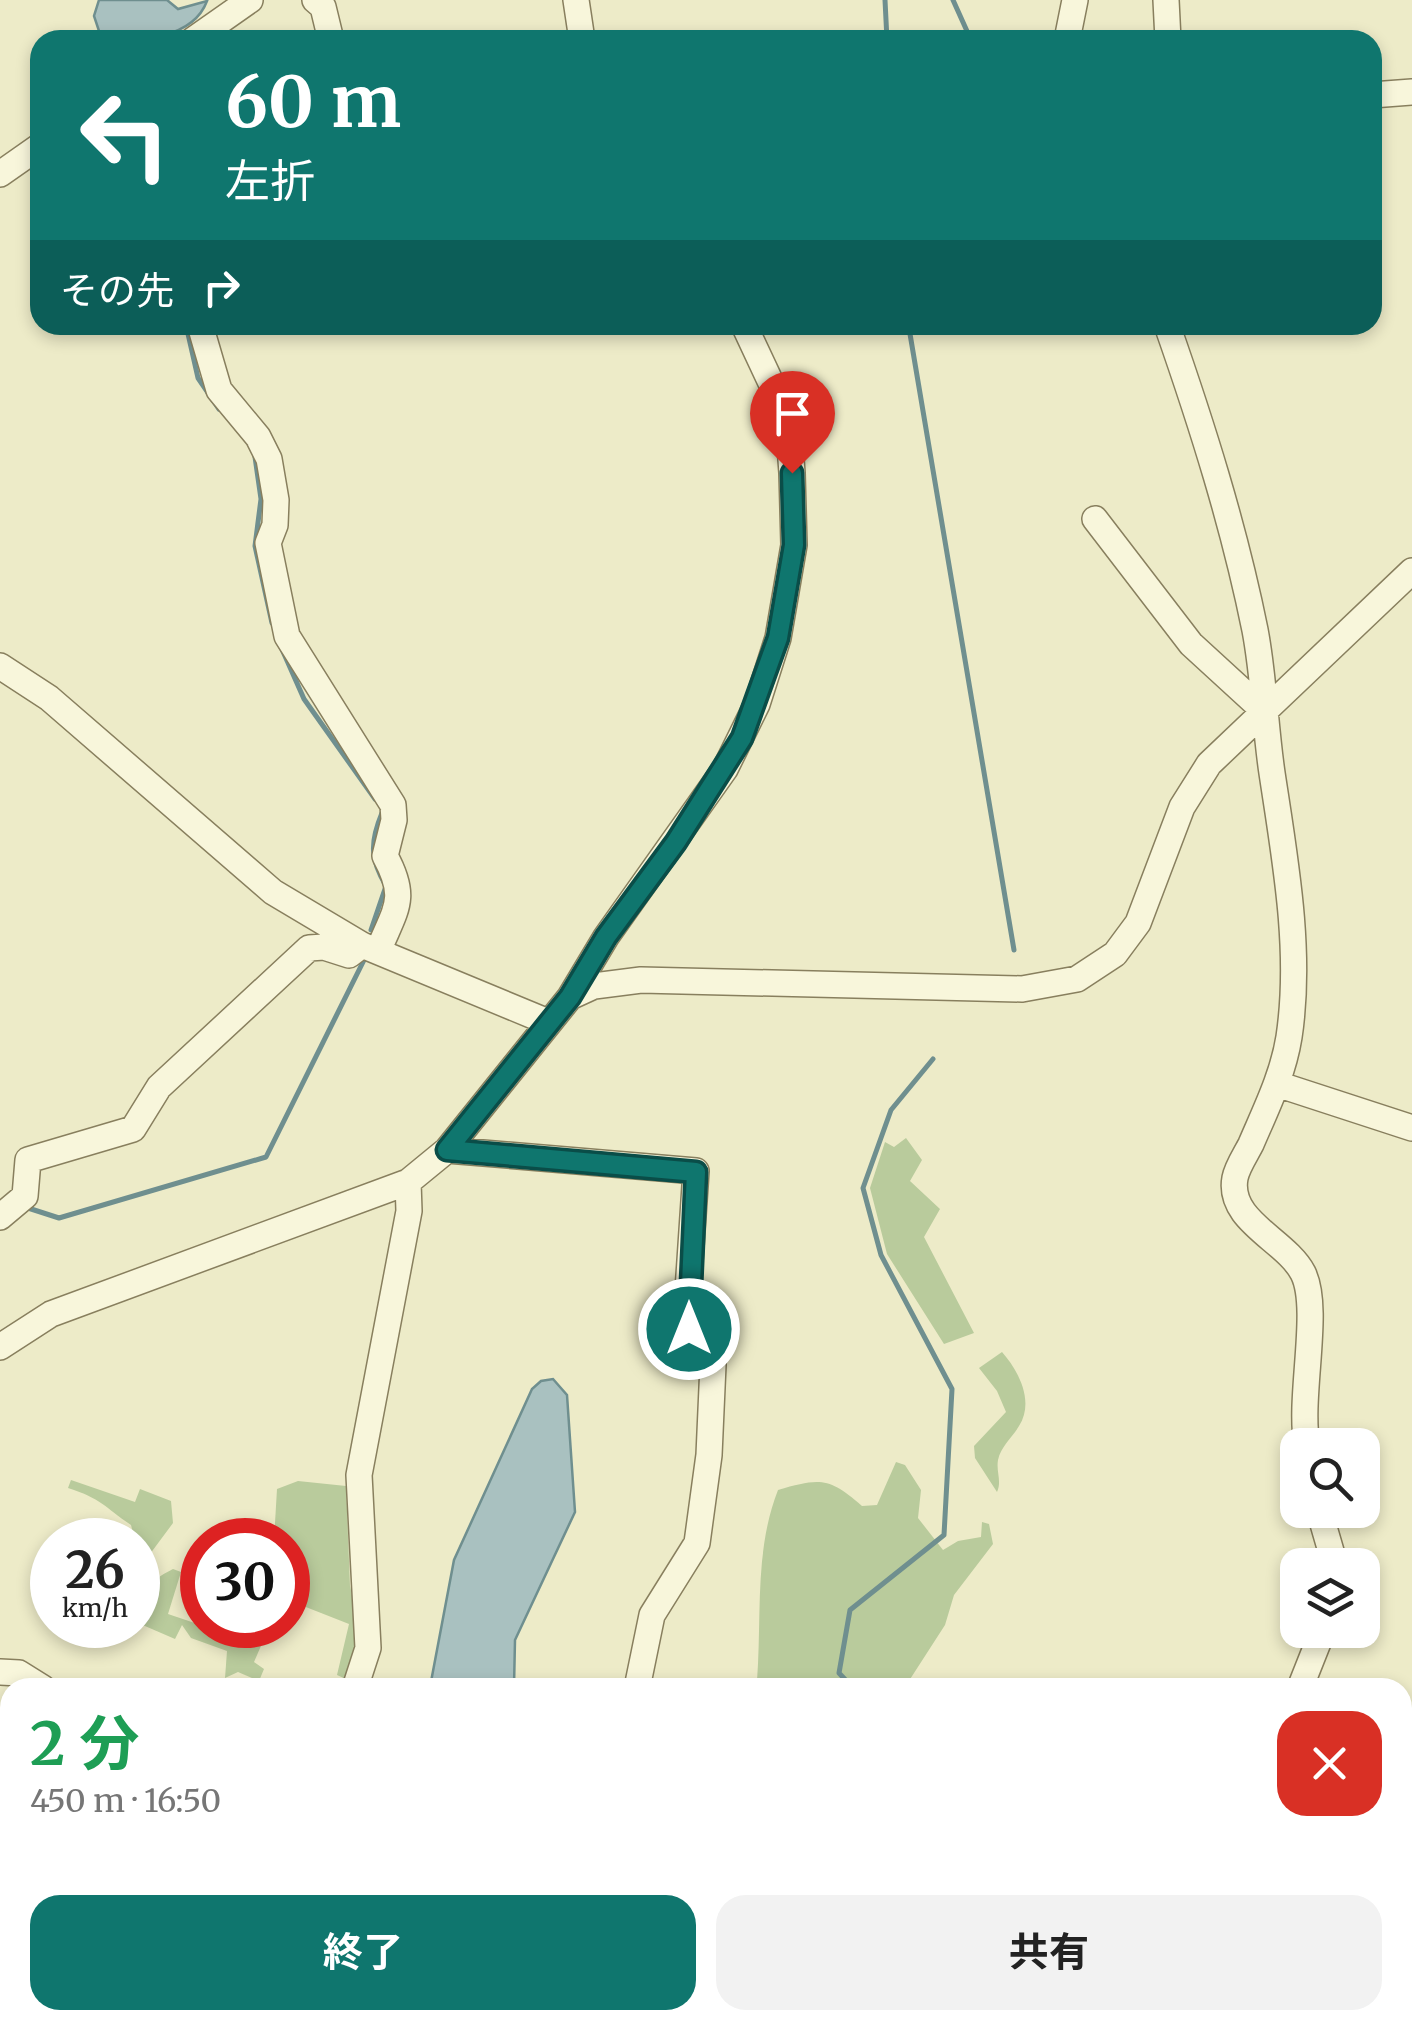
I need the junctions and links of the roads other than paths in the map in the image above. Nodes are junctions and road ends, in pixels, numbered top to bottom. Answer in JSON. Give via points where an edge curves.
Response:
{"nodes":[{"id":1,"x":250,"y":0,"type":"edge"},
{"id":2,"x":315,"y":0,"type":"edge"},
{"id":3,"x":576,"y":0,"type":"edge"},
{"id":4,"x":1075,"y":0,"type":"edge"},
{"id":5,"x":1166,"y":0,"type":"edge"},
{"id":6,"x":207,"y":30,"type":"edge"},
{"id":7,"x":329,"y":30,"type":"edge"},
{"id":8,"x":580,"y":30,"type":"edge"},
{"id":9,"x":1070,"y":30,"type":"edge"},
{"id":10,"x":1168,"y":30,"type":"edge"},
{"id":11,"x":1412,"y":92,"type":"edge"},
{"id":12,"x":1382,"y":94,"type":"edge"},
{"id":13,"x":30,"y":153,"type":"edge"},
{"id":14,"x":0,"y":174,"type":"edge"},
{"id":15,"x":203,"y":335,"type":"edge"},
{"id":16,"x":749,"y":335,"type":"edge"},
{"id":17,"x":1170,"y":335,"type":"edge"},
{"id":18,"x":1095,"y":518,"type":"dead end"},
{"id":19,"x":1412,"y":572,"type":"edge"},
{"id":20,"x":0,"y":666,"type":"edge"},
{"id":21,"x":1263,"y":710,"type":"junction"},
{"id":22,"x":370,"y":948,"type":"junction"},
{"id":23,"x":570,"y":997,"type":"junction"},
{"id":24,"x":548,"y":1022,"type":"junction"},
{"id":25,"x":1277,"y":1084,"type":"junction"},
{"id":26,"x":1412,"y":1128,"type":"edge"},
{"id":27,"x":447,"y":1150,"type":"junction"},
{"id":28,"x":408,"y":1182,"type":"junction"},
{"id":29,"x":0,"y":1217,"type":"edge"},
{"id":30,"x":0,"y":1347,"type":"edge"},
{"id":31,"x":1303,"y":1428,"type":"edge"},
{"id":32,"x":1316,"y":1648,"type":"edge"},
{"id":33,"x":0,"y":1672,"type":"edge"},
{"id":34,"x":27,"y":1678,"type":"edge"},
{"id":35,"x":358,"y":1678,"type":"edge"},
{"id":36,"x":639,"y":1678,"type":"edge"},
{"id":37,"x":1304,"y":1678,"type":"edge"}],
"edges":[{"from":1,"to":6,"type":"street"},
{"from":2,"to":7,"type":"street"},
{"from":3,"to":8,"type":"street"},
{"from":4,"to":9,"type":"street"},
{"from":5,"to":10,"type":"street"},
{"from":11,"to":12,"type":"street"},
{"from":13,"to":14,"type":"street"},
{"from":15,"to":22,"type":"street","via":[[220,390],[269,459],[276,500],[268,543],[287,636],[393,805],[385,856],[401,896]]},
{"from":16,"to":23,"type":"street","via":[[788,418],[794,545],[778,638],[757,704],[725,769]]},
{"from":17,"to":21,"type":"street","via":[[1209,444],[1256,633]]},
{"from":18,"to":21,"type":"street","via":[[1191,644]]},
{"from":19,"to":21,"type":"street"},
{"from":20,"to":22,"type":"street","via":[[48,698],[273,892]]},
{"from":21,"to":23,"type":"street","via":[[1193,787],[1128,939],[1077,979],[1022,989],[642,980],[594,986]]},
{"from":21,"to":25,"type":"street","via":[[1292,930],[1289,1036]]},
{"from":22,"to":24,"type":"street"},
{"from":22,"to":29,"type":"street","via":[[349,956],[309,948],[158,1086],[134,1129],[28,1160],[25,1196]]},
{"from":23,"to":24,"type":"street"},
{"from":24,"to":27,"type":"street"},
{"from":25,"to":26,"type":"street"},
{"from":25,"to":31,"type":"street","via":[[1234,1180],[1239,1206],[1288,1250],[1305,1276]]},
{"from":27,"to":28,"type":"street"},
{"from":27,"to":36,"type":"street","via":[[696,1172],[686,1320],[713,1365],[710,1455],[697,1543],[652,1615]]},
{"from":28,"to":30,"type":"street","via":[[51,1314]]},
{"from":28,"to":35,"type":"street","via":[[359,1475],[368,1648]]},
{"from":32,"to":37,"type":"street"},
{"from":33,"to":34,"type":"street"}]}
